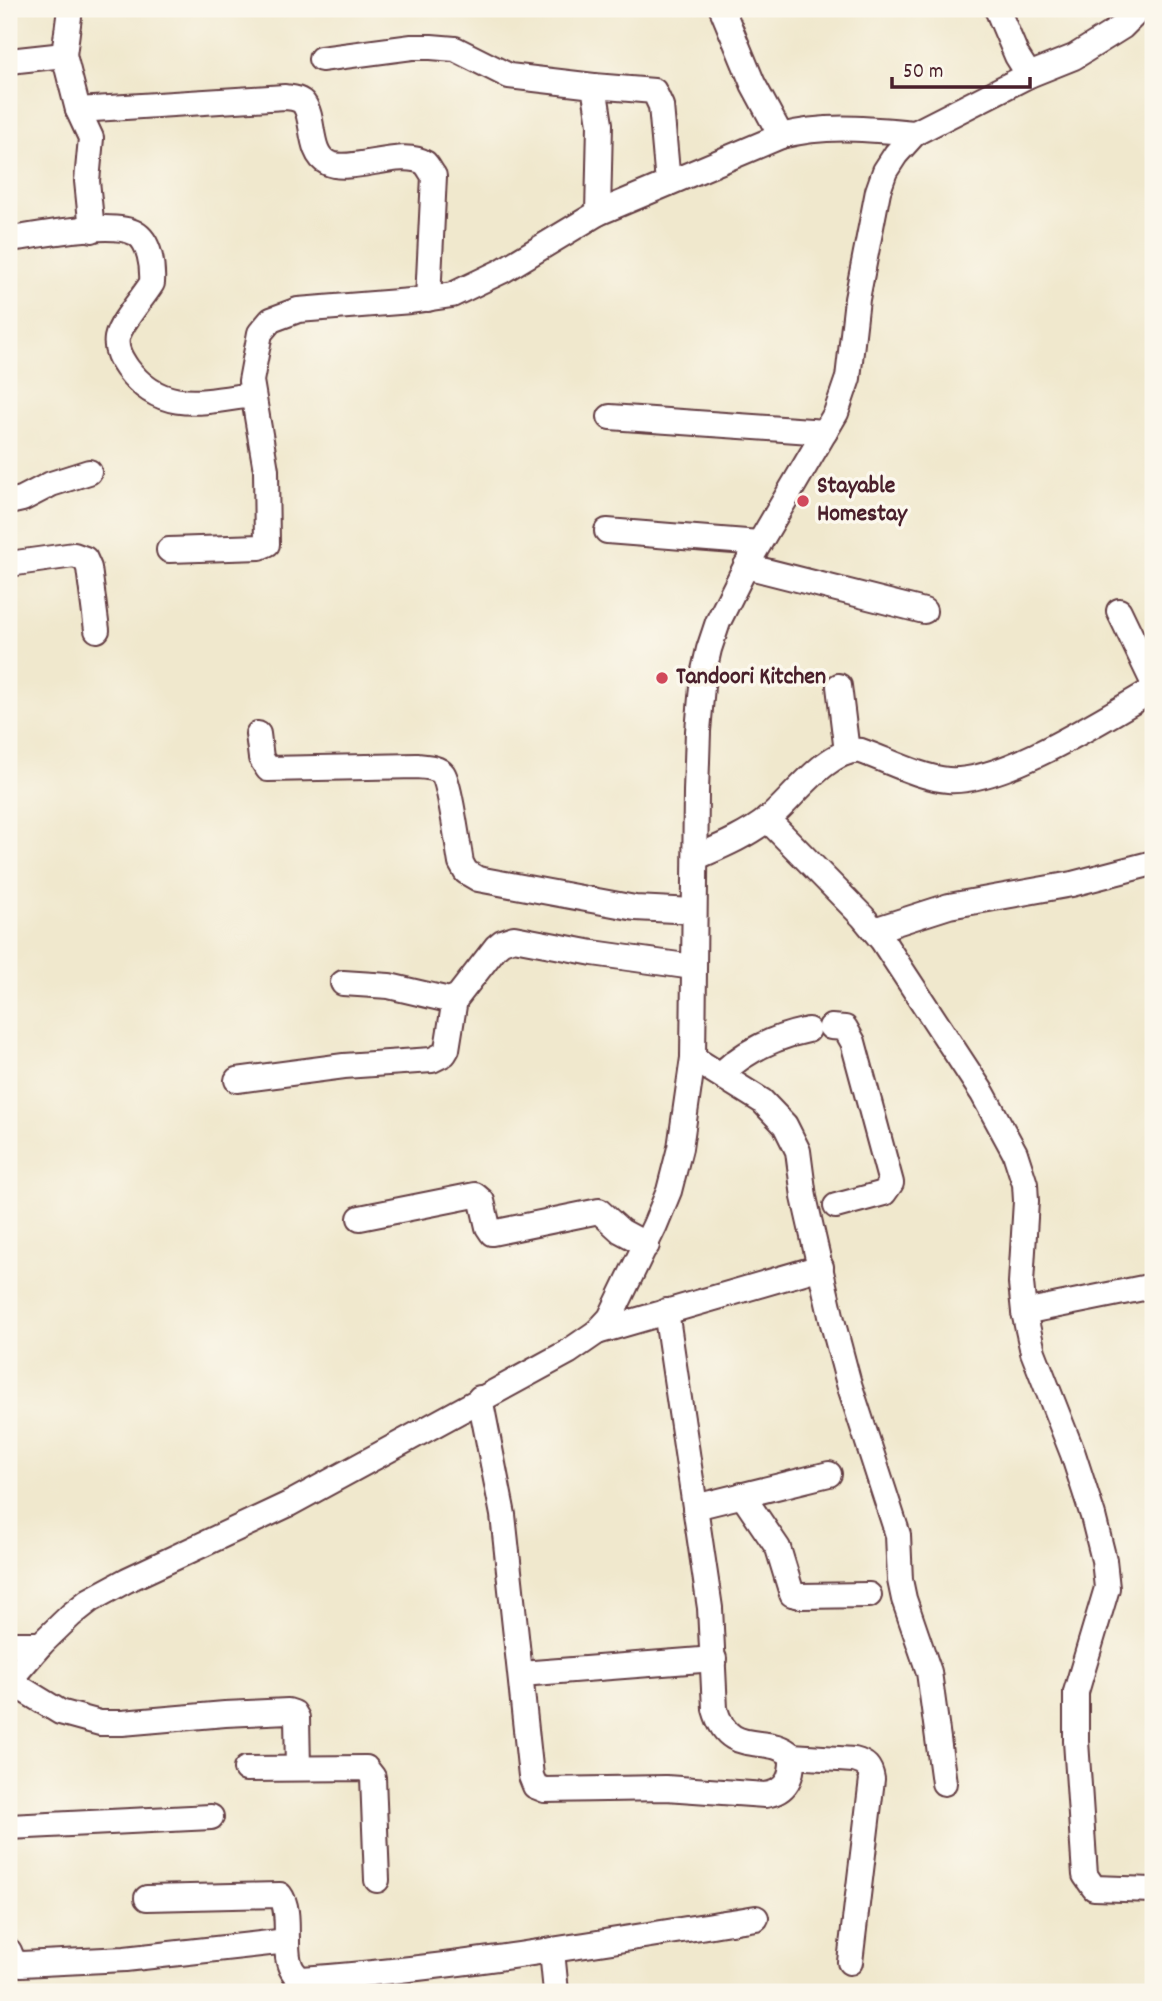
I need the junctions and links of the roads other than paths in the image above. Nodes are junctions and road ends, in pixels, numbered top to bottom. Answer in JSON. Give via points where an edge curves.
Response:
{"nodes":[{"id":1,"x":70,"y":9,"type":"edge"},
{"id":2,"x":722,"y":9,"type":"edge"},
{"id":3,"x":997,"y":9,"type":"edge"},
{"id":4,"x":1140,"y":9,"type":"edge"},
{"id":5,"x":64,"y":55,"type":"junction"},
{"id":6,"x":321,"y":59,"type":"dead end"},
{"id":7,"x":9,"y":61,"type":"edge"},
{"id":8,"x":1029,"y":75,"type":"junction"},
{"id":9,"x":594,"y":86,"type":"junction"},
{"id":10,"x":78,"y":110,"type":"junction"},
{"id":11,"x":915,"y":133,"type":"junction"},
{"id":12,"x":781,"y":136,"type":"junction"},
{"id":13,"x":668,"y":183,"type":"junction"},
{"id":14,"x":598,"y":213,"type":"junction"},
{"id":15,"x":92,"y":230,"type":"junction"},
{"id":16,"x":9,"y":239,"type":"edge"},
{"id":17,"x":428,"y":299,"type":"junction"},
{"id":18,"x":251,"y":395,"type":"junction"},
{"id":19,"x":610,"y":417,"type":"dead end"},
{"id":20,"x":825,"y":432,"type":"junction"},
{"id":21,"x":89,"y":472,"type":"dead end"},
{"id":22,"x":9,"y":502,"type":"edge"},
{"id":23,"x":607,"y":531,"type":"dead end"},
{"id":24,"x":759,"y":543,"type":"junction"},
{"id":25,"x":169,"y":550,"type":"dead end"},
{"id":26,"x":9,"y":564,"type":"edge"},
{"id":27,"x":746,"y":566,"type":"junction"},
{"id":28,"x":924,"y":611,"type":"dead end"},
{"id":29,"x":1119,"y":611,"type":"dead end"},
{"id":30,"x":97,"y":630,"type":"dead end"},
{"id":31,"x":1153,"y":682,"type":"edge"},
{"id":32,"x":839,"y":686,"type":"dead end"},
{"id":33,"x":1153,"y":690,"type":"edge"},
{"id":34,"x":258,"y":734,"type":"dead end"},
{"id":35,"x":847,"y":752,"type":"junction"},
{"id":36,"x":767,"y":819,"type":"junction"},
{"id":37,"x":697,"y":857,"type":"junction"},
{"id":38,"x":1153,"y":863,"type":"edge"},
{"id":39,"x":694,"y":911,"type":"junction"},
{"id":40,"x":874,"y":930,"type":"junction"},
{"id":41,"x":693,"y":967,"type":"junction"},
{"id":42,"x":343,"y":983,"type":"dead end"},
{"id":43,"x":455,"y":999,"type":"junction"},
{"id":44,"x":693,"y":1058,"type":"junction"},
{"id":45,"x":721,"y":1074,"type":"junction"},
{"id":46,"x":237,"y":1080,"type":"dead end"},
{"id":47,"x":836,"y":1206,"type":"dead end"},
{"id":48,"x":360,"y":1218,"type":"dead end"},
{"id":49,"x":647,"y":1245,"type":"junction"},
{"id":50,"x":821,"y":1267,"type":"junction"},
{"id":51,"x":1153,"y":1286,"type":"edge"},
{"id":52,"x":666,"y":1311,"type":"junction"},
{"id":53,"x":1024,"y":1312,"type":"junction"},
{"id":54,"x":597,"y":1332,"type":"junction"},
{"id":55,"x":480,"y":1398,"type":"junction"},
{"id":56,"x":830,"y":1474,"type":"dead end"},
{"id":57,"x":742,"y":1495,"type":"junction"},
{"id":58,"x":695,"y":1507,"type":"junction"},
{"id":59,"x":869,"y":1595,"type":"dead end"},
{"id":60,"x":9,"y":1644,"type":"edge"},
{"id":61,"x":41,"y":1644,"type":"junction"},
{"id":62,"x":714,"y":1659,"type":"junction"},
{"id":63,"x":521,"y":1674,"type":"junction"},
{"id":64,"x":9,"y":1681,"type":"edge"},
{"id":65,"x":792,"y":1756,"type":"junction"},
{"id":66,"x":299,"y":1768,"type":"junction"},
{"id":67,"x":246,"y":1769,"type":"dead end"},
{"id":68,"x":944,"y":1783,"type":"dead end"},
{"id":69,"x":212,"y":1817,"type":"dead end"},
{"id":70,"x":9,"y":1828,"type":"edge"},
{"id":71,"x":377,"y":1880,"type":"dead end"},
{"id":72,"x":1153,"y":1890,"type":"edge"},
{"id":73,"x":147,"y":1898,"type":"dead end"},
{"id":74,"x":756,"y":1918,"type":"dead end"},
{"id":75,"x":287,"y":1941,"type":"junction"},
{"id":76,"x":9,"y":1951,"type":"edge"},
{"id":77,"x":552,"y":1951,"type":"junction"},
{"id":78,"x":850,"y":1962,"type":"dead end"},
{"id":79,"x":556,"y":1992,"type":"edge"}],
"edges":[{"from":1,"to":5,"type":"street"},
{"from":2,"to":12,"type":"street"},
{"from":3,"to":8,"type":"street"},
{"from":4,"to":8,"type":"street","via":[[1122,27],[1074,57]]},
{"from":5,"to":7,"type":"street"},
{"from":5,"to":10,"type":"street"},
{"from":6,"to":9,"type":"street","via":[[412,47],[455,49],[509,76]]},
{"from":8,"to":11,"type":"street"},
{"from":9,"to":13,"type":"street","via":[[654,91],[661,106]]},
{"from":9,"to":14,"type":"street","via":[[600,124]]},
{"from":10,"to":15,"type":"street","via":[[90,138]]},
{"from":10,"to":17,"type":"street","via":[[285,97],[305,105],[321,156],[329,163],[410,158],[425,163],[434,176]]},
{"from":11,"to":12,"type":"street","via":[[829,128]]},
{"from":11,"to":20,"type":"street","via":[[896,154],[878,191],[848,378]]},
{"from":12,"to":13,"type":"street"},
{"from":13,"to":14,"type":"street"},
{"from":14,"to":17,"type":"street","via":[[502,271],[452,295]]},
{"from":15,"to":16,"type":"street"},
{"from":15,"to":18,"type":"street","via":[[128,230],[144,240],[148,250],[152,283],[117,336],[117,349],[135,379],[149,392],[178,401]]},
{"from":17,"to":18,"type":"street","via":[[298,310],[271,320],[260,333]]},
{"from":18,"to":25,"type":"street","via":[[266,470],[267,544]]},
{"from":19,"to":20,"type":"street"},
{"from":20,"to":24,"type":"street"},
{"from":21,"to":22,"type":"street"},
{"from":23,"to":24,"type":"street"},
{"from":24,"to":27,"type":"street"},
{"from":26,"to":30,"type":"street","via":[[74,555],[85,559]]},
{"from":27,"to":28,"type":"street"},
{"from":27,"to":37,"type":"street","via":[[718,622],[704,675],[695,792]]},
{"from":29,"to":31,"type":"street"},
{"from":32,"to":35,"type":"street"},
{"from":33,"to":35,"type":"street","via":[[990,775],[948,780],[861,751]]},
{"from":34,"to":39,"type":"street","via":[[261,758],[268,769],[416,766],[438,771],[448,790],[461,863],[478,878],[635,908]]},
{"from":35,"to":36,"type":"street","via":[[832,759]]},
{"from":36,"to":37,"type":"street"},
{"from":36,"to":40,"type":"street"},
{"from":37,"to":39,"type":"street"},
{"from":38,"to":40,"type":"street","via":[[1072,884],[949,906]]},
{"from":39,"to":41,"type":"street"},
{"from":40,"to":53,"type":"street","via":[[983,1094],[1021,1170],[1026,1201],[1021,1283]]},
{"from":41,"to":43,"type":"street","via":[[509,939],[481,964]]},
{"from":41,"to":44,"type":"street"},
{"from":42,"to":43,"type":"street","via":[[389,986]]},
{"from":43,"to":46,"type":"street","via":[[447,1049],[432,1060]]},
{"from":44,"to":45,"type":"street"},
{"from":44,"to":49,"type":"street","via":[[676,1164]]},
{"from":45,"to":47,"type":"street","via":[[750,1050],[789,1034],[845,1028],[853,1042],[891,1183],[884,1193]]},
{"from":45,"to":50,"type":"street","via":[[762,1101],[785,1125],[798,1151]]},
{"from":48,"to":49,"type":"street","via":[[475,1195],[482,1201],[492,1233],[599,1211],[621,1231]]},
{"from":49,"to":54,"type":"street","via":[[610,1318]]},
{"from":50,"to":52,"type":"street"},
{"from":50,"to":68,"type":"street","via":[[849,1384],[898,1535],[900,1580],[929,1672]]},
{"from":51,"to":53,"type":"street"},
{"from":52,"to":54,"type":"street"},
{"from":52,"to":58,"type":"street"},
{"from":53,"to":72,"type":"street","via":[[1033,1352],[1073,1454],[1104,1560],[1107,1588],[1076,1692],[1085,1875],[1094,1888]]},
{"from":54,"to":55,"type":"street"},
{"from":55,"to":61,"type":"street","via":[[289,1504],[100,1595]]},
{"from":55,"to":63,"type":"street","via":[[503,1515]]},
{"from":56,"to":57,"type":"street"},
{"from":57,"to":58,"type":"street"},
{"from":57,"to":59,"type":"street","via":[[778,1548],[792,1594]]},
{"from":58,"to":62,"type":"street"},
{"from":60,"to":61,"type":"street"},
{"from":61,"to":64,"type":"street"},
{"from":62,"to":63,"type":"street"},
{"from":62,"to":65,"type":"street","via":[[715,1709],[723,1729],[745,1742]]},
{"from":63,"to":65,"type":"street","via":[[531,1776],[540,1789],[666,1788],[774,1794],[788,1785]]},
{"from":64,"to":66,"type":"street","via":[[60,1712],[100,1723],[288,1711],[297,1718]]},
{"from":65,"to":78,"type":"street","via":[[854,1760],[870,1769]]},
{"from":66,"to":67,"type":"street"},
{"from":66,"to":71,"type":"street","via":[[361,1766],[371,1772]]},
{"from":69,"to":70,"type":"street"},
{"from":73,"to":75,"type":"street","via":[[280,1895]]},
{"from":74,"to":77,"type":"street"},
{"from":75,"to":76,"type":"street","via":[[125,1959],[21,1964],[13,1961]]},
{"from":75,"to":77,"type":"street","via":[[289,1966],[302,1979]]},
{"from":77,"to":79,"type":"street"}]}
